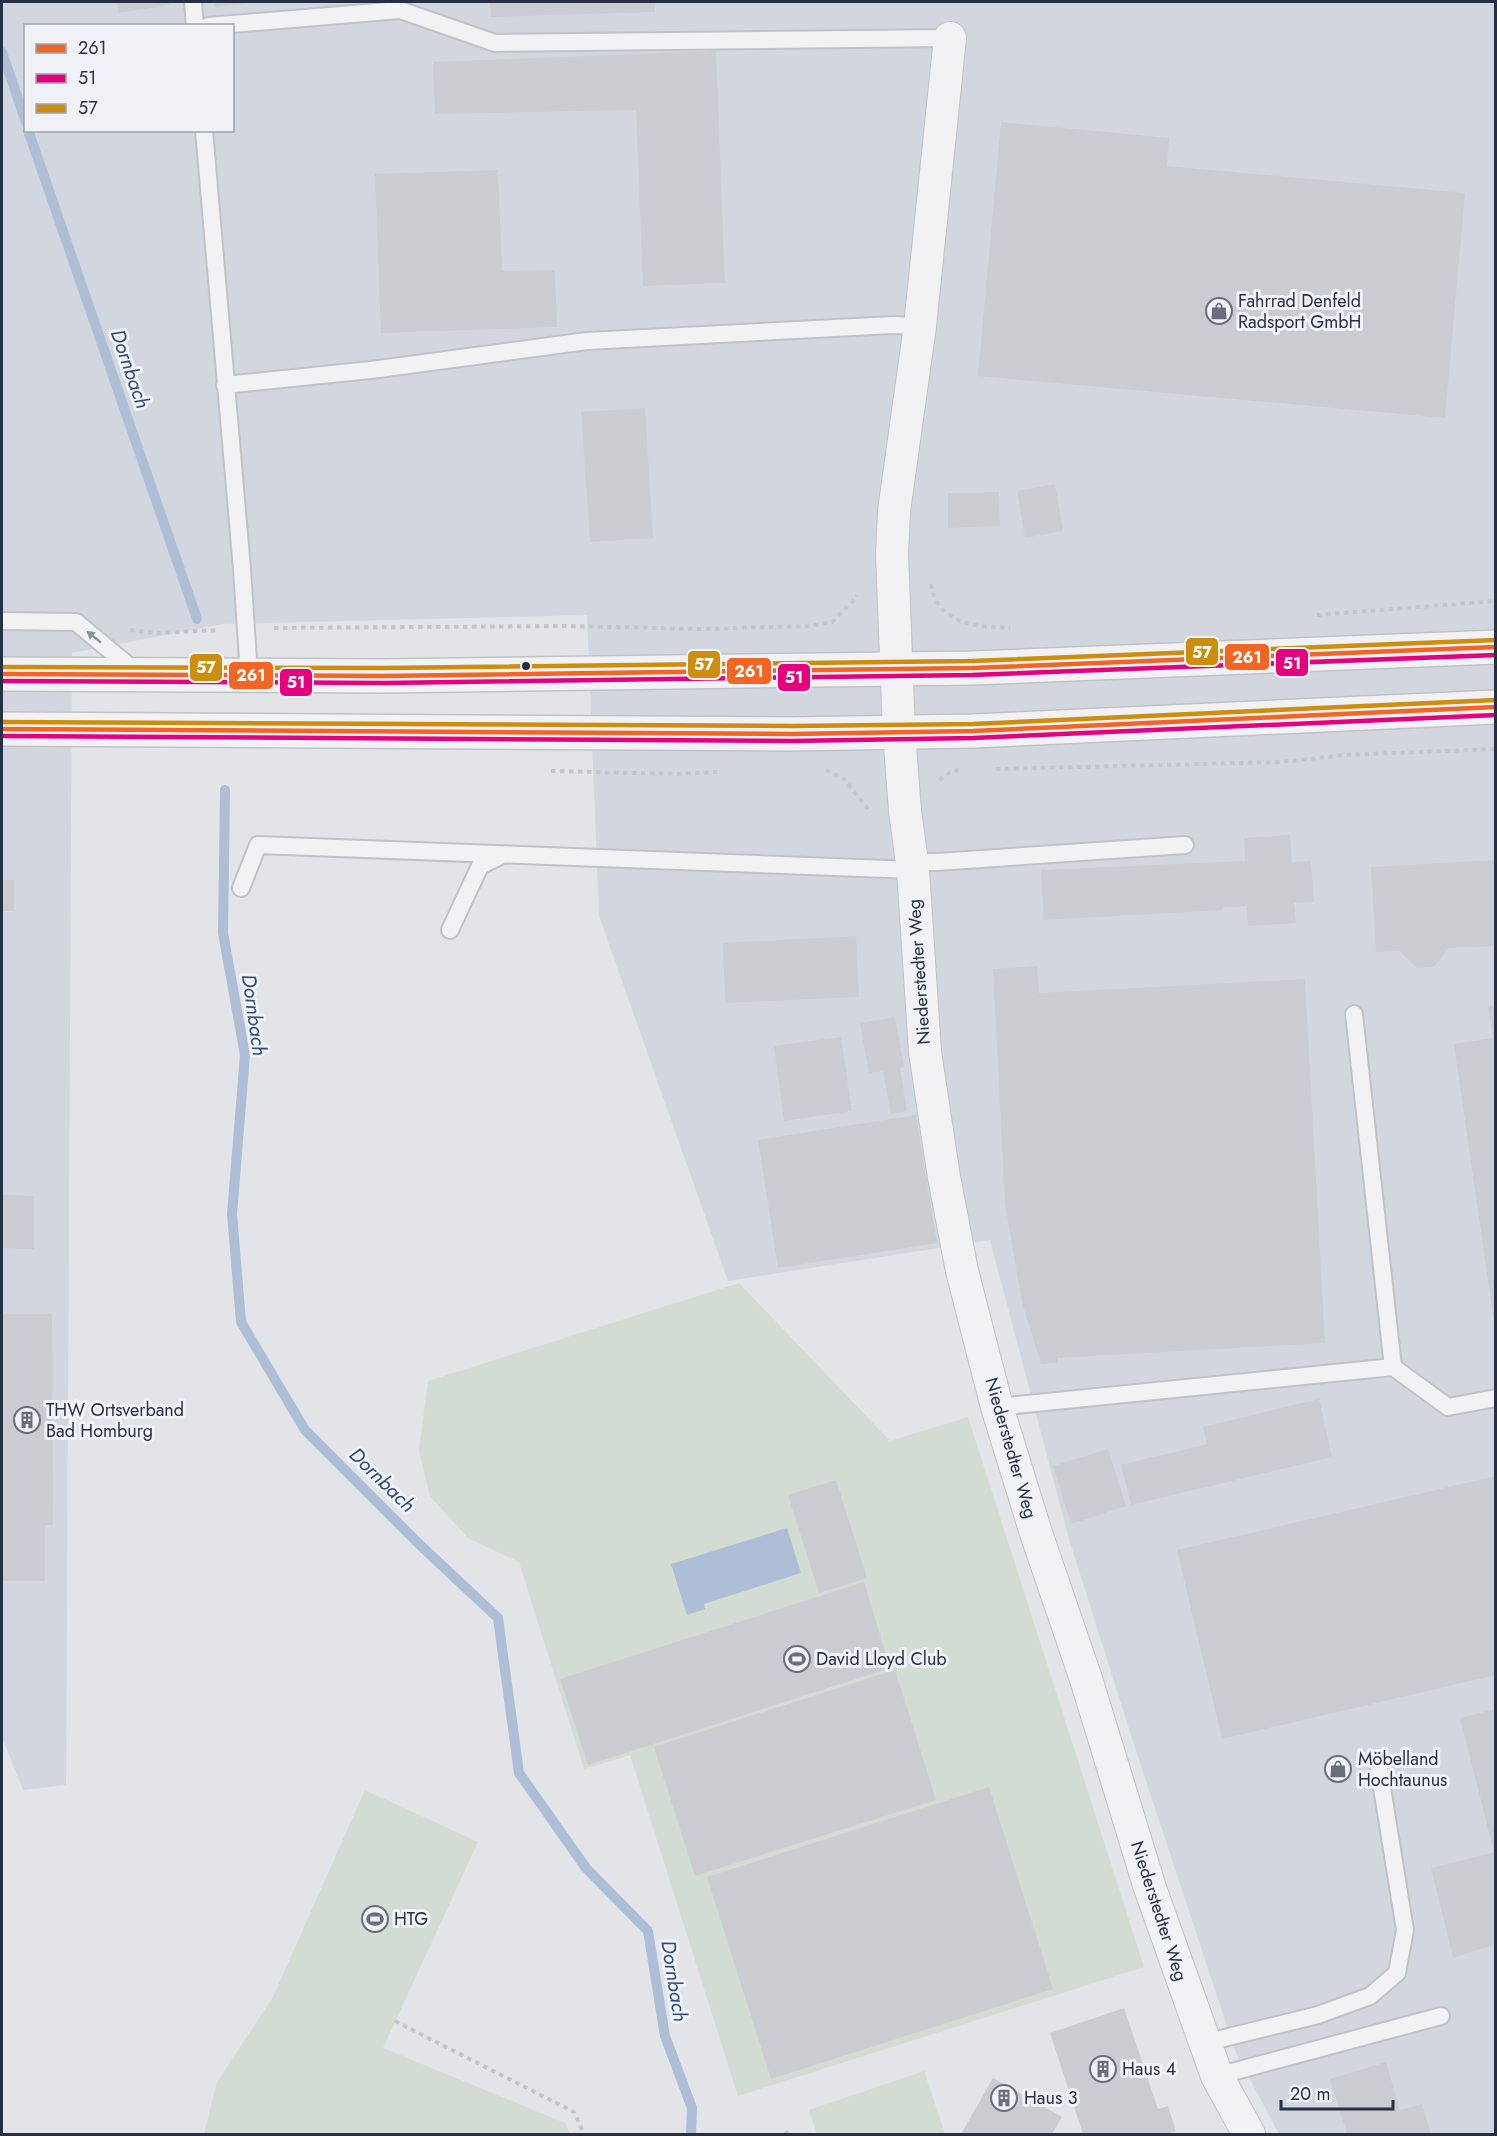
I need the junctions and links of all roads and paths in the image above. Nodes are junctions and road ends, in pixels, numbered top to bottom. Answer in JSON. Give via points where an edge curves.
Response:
{"nodes":[{"id":1,"x":193,"y":2,"type":"edge"},
{"id":2,"x":195,"y":24,"type":"edge"},
{"id":3,"x":232,"y":24,"type":"edge"},
{"id":4,"x":951,"y":38,"type":"joint"},
{"id":5,"x":204,"y":132,"type":"edge"},
{"id":6,"x":920,"y":326,"type":"junction"},
{"id":7,"x":225,"y":385,"type":"junction"},
{"id":8,"x":930,"y":579,"type":"dead end"},
{"id":9,"x":858,"y":591,"type":"dead end"},
{"id":10,"x":1496,"y":601,"type":"edge"},
{"id":11,"x":1312,"y":616,"type":"dead end"},
{"id":12,"x":2,"y":621,"type":"edge"},
{"id":13,"x":971,"y":625,"type":"dead end"},
{"id":14,"x":465,"y":626,"type":"dead end"},
{"id":15,"x":1496,"y":647,"type":"edge"},
{"id":16,"x":897,"y":670,"type":"junction"},
{"id":17,"x":2,"y":674,"type":"edge"},
{"id":18,"x":140,"y":675,"type":"junction"},
{"id":19,"x":249,"y":675,"type":"junction"},
{"id":20,"x":1496,"y":707,"type":"edge"},
{"id":21,"x":2,"y":729,"type":"edge"},
{"id":22,"x":899,"y":732,"type":"junction"},
{"id":23,"x":1496,"y":748,"type":"edge"},
{"id":24,"x":986,"y":769,"type":"dead end"},
{"id":25,"x":963,"y":770,"type":"dead end"},
{"id":26,"x":937,"y":785,"type":"dead end"},
{"id":27,"x":1185,"y":845,"type":"dead end"},
{"id":28,"x":502,"y":854,"type":"junction"},
{"id":29,"x":912,"y":866,"type":"junction"},
{"id":30,"x":241,"y":888,"type":"dead end"},
{"id":31,"x":450,"y":930,"type":"dead end"},
{"id":32,"x":1354,"y":1014,"type":"dead end"},
{"id":33,"x":1393,"y":1367,"type":"junction"},
{"id":34,"x":1496,"y":1398,"type":"edge"},
{"id":35,"x":997,"y":1407,"type":"junction"},
{"id":36,"x":1378,"y":1763,"type":"dead end"},
{"id":37,"x":1441,"y":2016,"type":"dead end"},
{"id":38,"x":395,"y":2021,"type":"dead end"},
{"id":39,"x":1204,"y":2043,"type":"junction"},
{"id":40,"x":1217,"y":2076,"type":"junction"},
{"id":41,"x":584,"y":2134,"type":"edge"},
{"id":42,"x":1249,"y":2134,"type":"edge"}],
"edges":[{"from":1,"to":2,"type":"lane"},
{"from":3,"to":4,"type":"lane","via":[[400,10],[495,43]]},
{"from":4,"to":6,"type":"street","name":"Niederstedter Weg"},
{"from":5,"to":7,"type":"lane"},
{"from":6,"to":7,"type":"lane","via":[[587,341]]},
{"from":6,"to":16,"type":"street","name":"Niederstedter Weg","via":[[894,511]]},
{"from":7,"to":19,"type":"lane"},
{"from":8,"to":13,"type":"path","via":[[933,597],[949,615]]},
{"from":9,"to":14,"type":"path","via":[[832,622],[810,626]]},
{"from":10,"to":11,"type":"path"},
{"from":18,"to":12,"type":"lane","one_way":true,"via":[[76,622]]},
{"from":15,"to":16,"type":"street"},
{"from":16,"to":19,"type":"street"},
{"from":16,"to":22,"type":"street","name":"Niederstedter Weg"},
{"from":17,"to":18,"type":"street"},
{"from":18,"to":19,"type":"street"},
{"from":20,"to":22,"type":"street"},
{"from":21,"to":22,"type":"street"},
{"from":22,"to":29,"type":"street","name":"Niederstedter Weg"},
{"from":23,"to":24,"type":"path","via":[[1282,762]]},
{"from":25,"to":26,"type":"path","via":[[939,778]]},
{"from":27,"to":29,"type":"lane"},
{"from":28,"to":29,"type":"lane"},
{"from":28,"to":30,"type":"lane","via":[[258,845]]},
{"from":28,"to":31,"type":"lane","via":[[480,866]]},
{"from":29,"to":35,"type":"street","name":"Niederstedter Weg","via":[[925,1052],[940,1155],[962,1271]]},
{"from":32,"to":33,"type":"lane"},
{"from":33,"to":34,"type":"lane","via":[[1448,1407]]},
{"from":33,"to":35,"type":"lane"},
{"from":35,"to":39,"type":"street","name":"Niederstedter Weg","via":[[1150,1888]]},
{"from":36,"to":39,"type":"lane","via":[[1405,1930],[1398,1973],[1370,1996],[1318,2015]]},
{"from":37,"to":40,"type":"lane"},
{"from":38,"to":41,"type":"path","via":[[574,2112]]},
{"from":39,"to":40,"type":"street","name":"Niederstedter Weg"},
{"from":40,"to":42,"type":"street","name":"Niederstedter Weg"}]}
